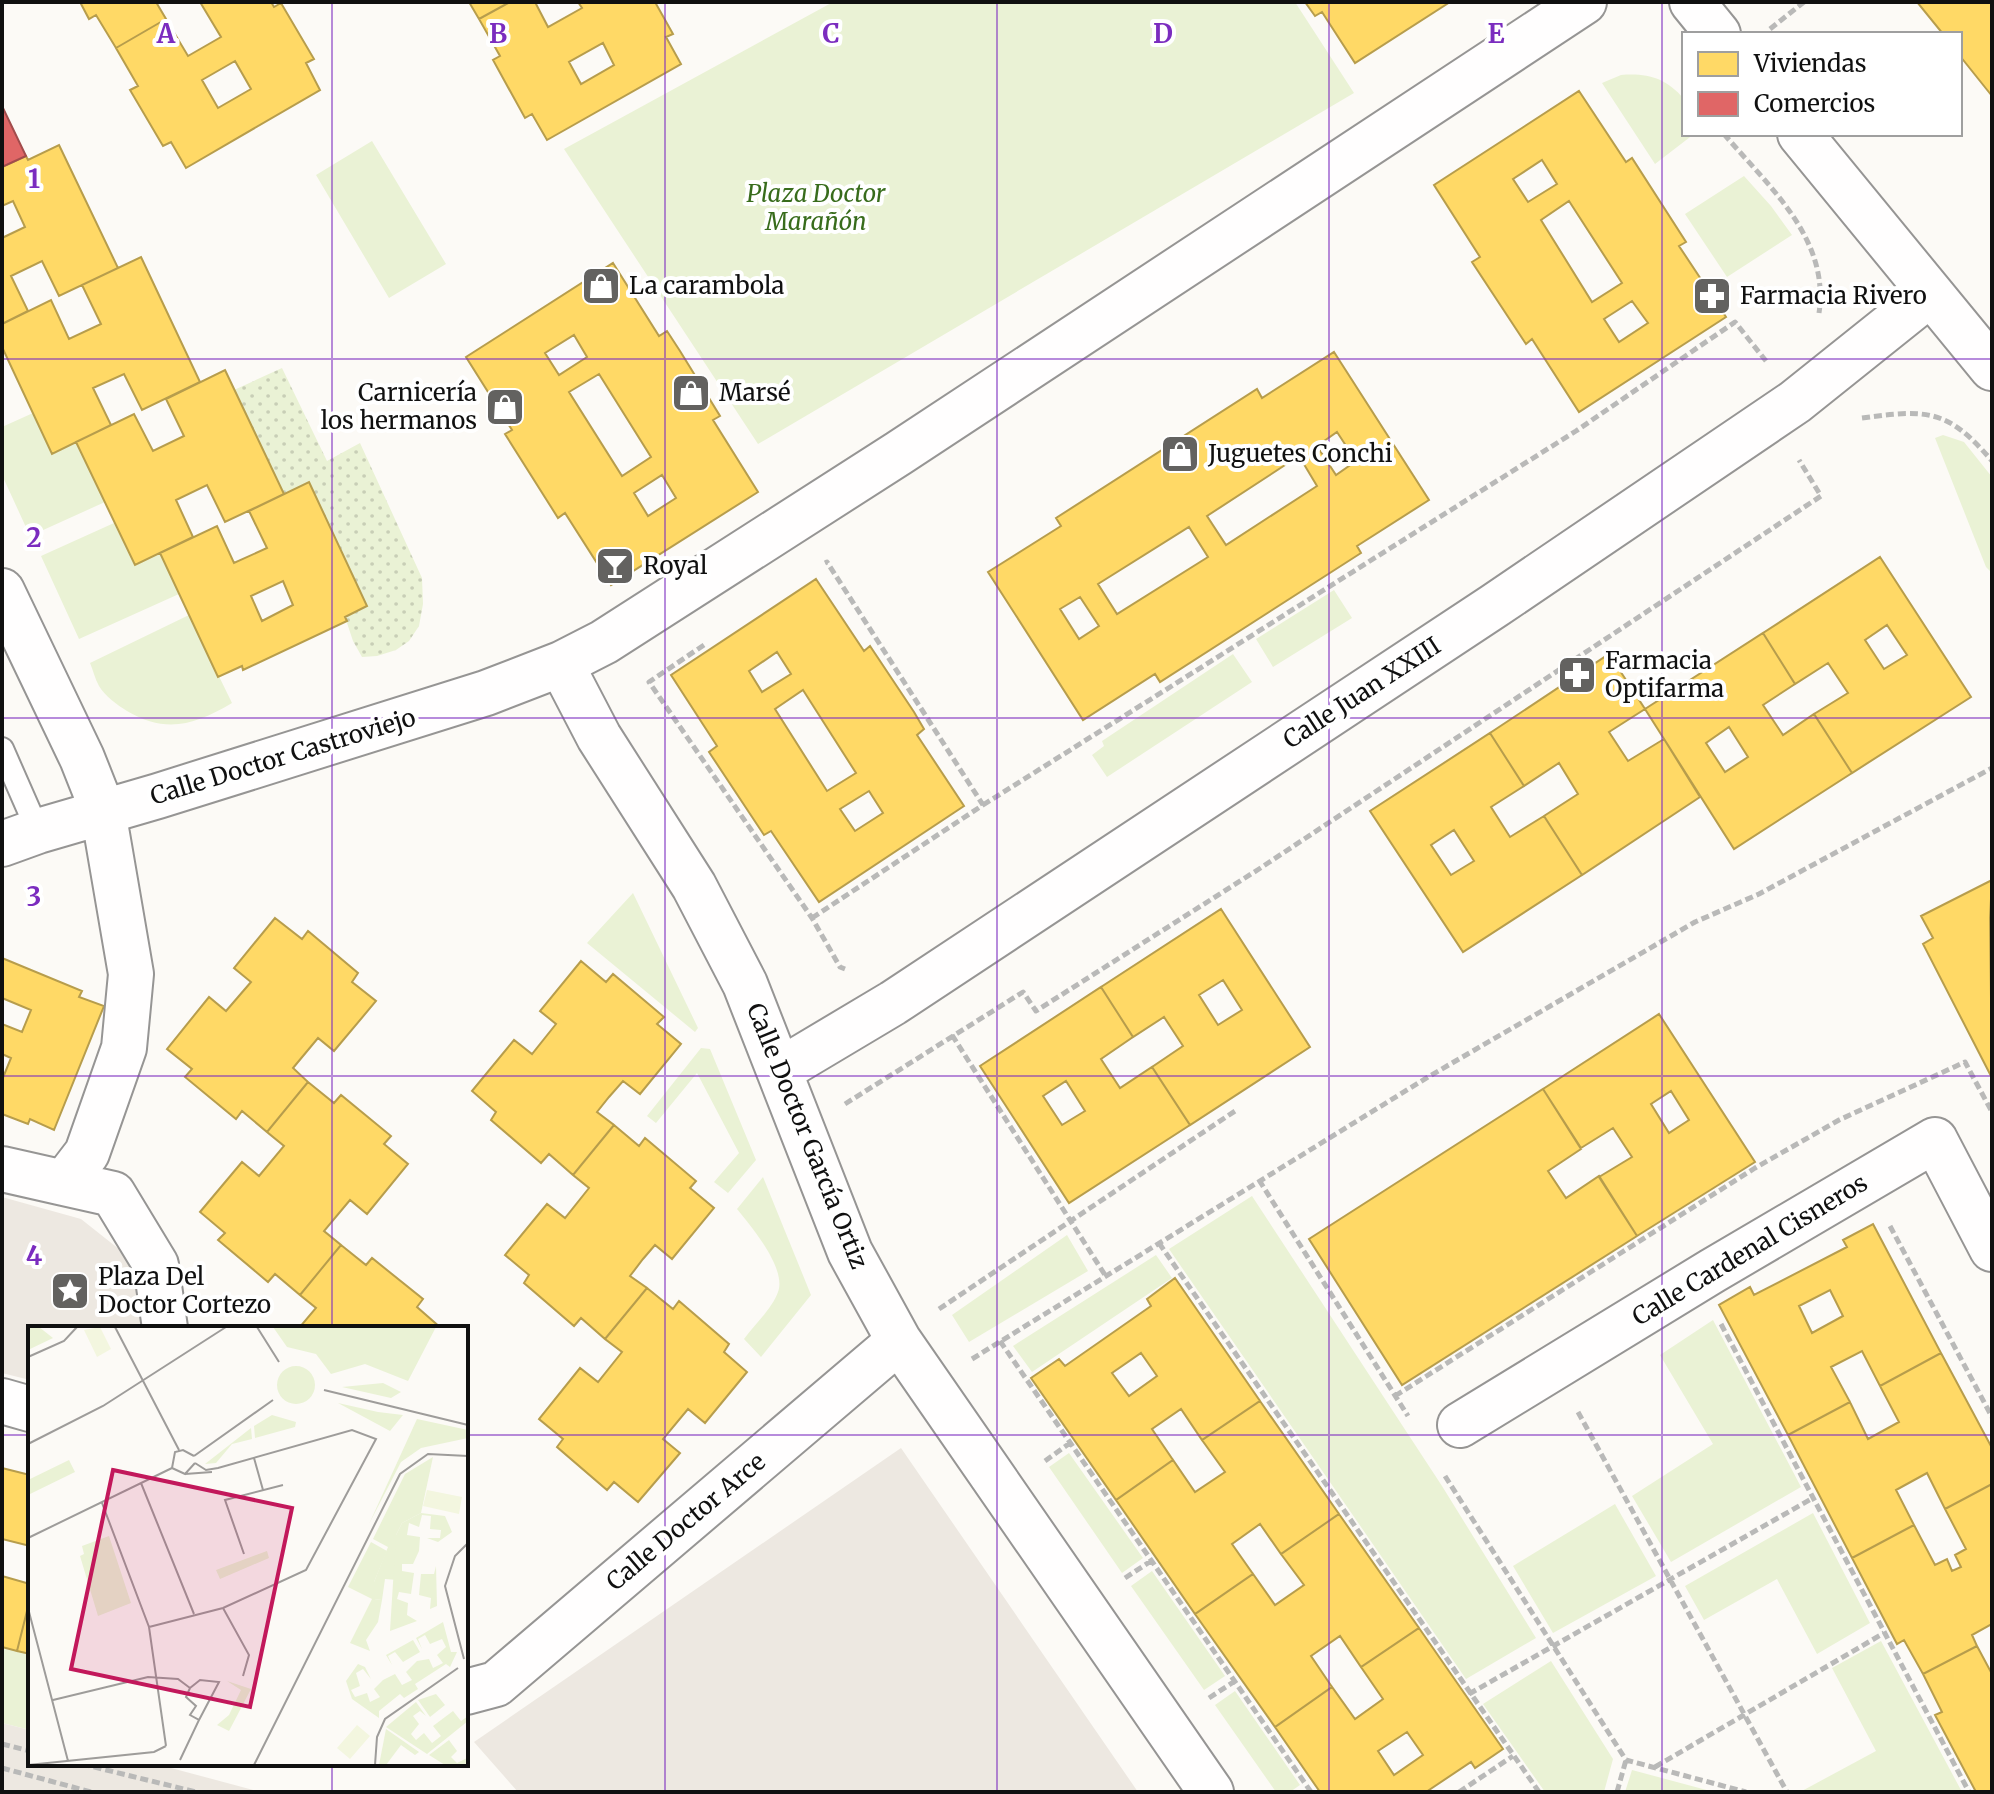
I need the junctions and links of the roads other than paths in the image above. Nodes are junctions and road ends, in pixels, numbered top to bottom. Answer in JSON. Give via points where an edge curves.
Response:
{"nodes":[{"id":1,"x":1584,"y":2,"type":"edge"},
{"id":2,"x":1692,"y":2,"type":"edge"},
{"id":3,"x":1716,"y":32,"type":"edge"},
{"id":4,"x":1802,"y":136,"type":"edge"},
{"id":5,"x":1930,"y":294,"type":"junction"},
{"id":6,"x":1992,"y":368,"type":"edge"},
{"id":7,"x":2,"y":591,"type":"edge"},
{"id":8,"x":561,"y":664,"type":"junction"},
{"id":9,"x":2,"y":749,"type":"edge"},
{"id":10,"x":103,"y":811,"type":"junction"},
{"id":11,"x":20,"y":838,"type":"edge"},
{"id":12,"x":779,"y":1071,"type":"junction"},
{"id":13,"x":2,"y":1169,"type":"edge"},
{"id":14,"x":64,"y":1183,"type":"junction"},
{"id":15,"x":1992,"y":1249,"type":"edge"},
{"id":16,"x":165,"y":1326,"type":"edge"},
{"id":17,"x":899,"y":1341,"type":"junction"},
{"id":18,"x":2,"y":1401,"type":"edge"},
{"id":19,"x":28,"y":1408,"type":"edge"},
{"id":20,"x":1460,"y":1425,"type":"dead end"},
{"id":21,"x":468,"y":1691,"type":"edge"},
{"id":22,"x":1211,"y":1792,"type":"edge"}],
"edges":[{"from":1,"to":8,"type":"street","via":[[780,530]]},
{"from":2,"to":3,"type":"street"},
{"from":4,"to":5,"type":"street"},
{"from":5,"to":6,"type":"street"},
{"from":5,"to":12,"type":"street","name":"Calle Juan XXIII","via":[[1795,402],[1481,615],[893,1003]]},
{"from":7,"to":10,"type":"street"},
{"from":8,"to":10,"type":"street","name":"Calle Doctor Castroviejo","via":[[381,728]]},
{"from":8,"to":12,"type":"street","name":"Calle Doctor García Ortiz","via":[[599,737],[694,886],[745,984]]},
{"from":9,"to":11,"type":"lane"},
{"from":10,"to":11,"type":"street","name":"Calle Doctor Castroviejo"},
{"from":10,"to":14,"type":"street","via":[[131,974],[124,1048],[87,1153]]},
{"from":12,"to":17,"type":"street","name":"Calle Doctor García Ortiz","via":[[850,1252]]},
{"from":13,"to":14,"type":"street"},
{"from":14,"to":16,"type":"street","via":[[113,1194],[156,1265]]},
{"from":15,"to":20,"type":"street","name":"Calle Cardenal Cisneros","via":[[1935,1140]]},
{"from":17,"to":21,"type":"street","name":"Calle Doctor Arce","via":[[496,1684]]},
{"from":17,"to":22,"type":"street","name":"Calle Doctor García Ortiz"},
{"from":18,"to":19,"type":"street"}]}
